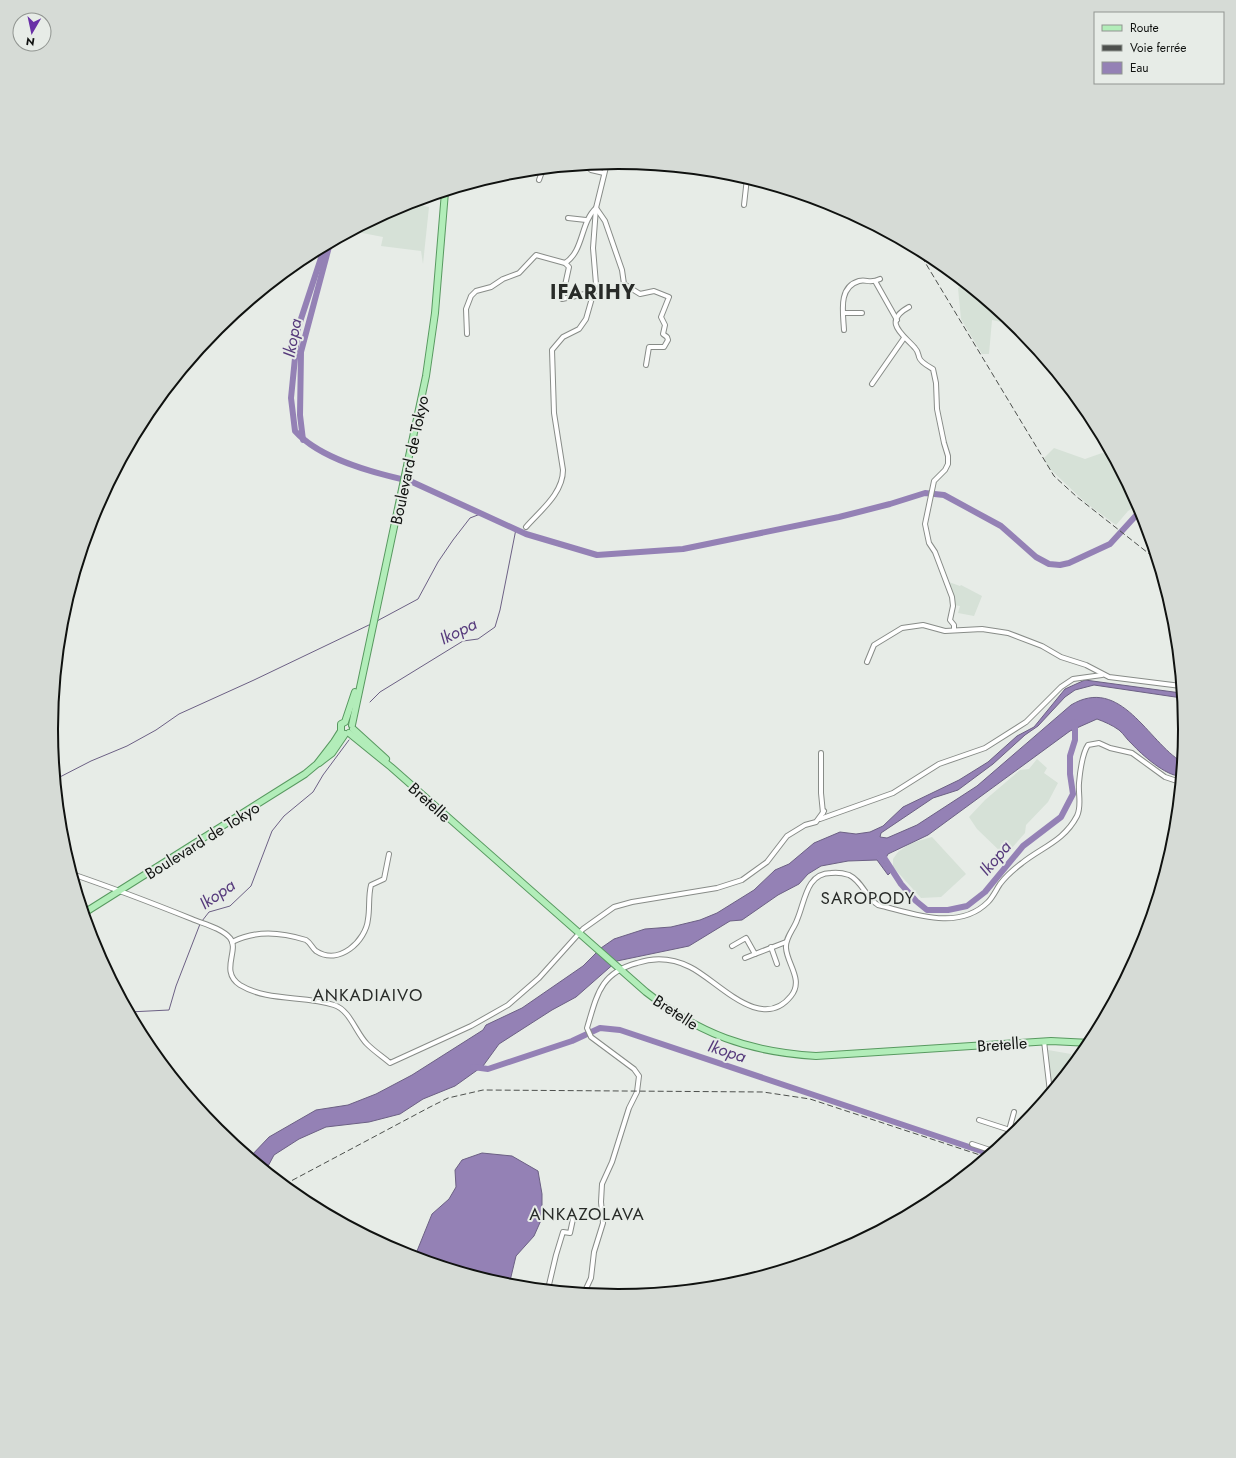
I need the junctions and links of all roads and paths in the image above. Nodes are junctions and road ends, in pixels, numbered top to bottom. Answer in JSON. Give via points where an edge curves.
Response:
{"nodes":[{"id":1,"x":605,"y":169,"type":"edge"},
{"id":2,"x":591,"y":170,"type":"edge"},
{"id":3,"x":604,"y":173,"type":"junction"},
{"id":4,"x":541,"y":175,"type":"edge"},
{"id":5,"x":539,"y":180,"type":"dead end"},
{"id":6,"x":746,"y":184,"type":"edge"},
{"id":7,"x":445,"y":197,"type":"edge"},
{"id":8,"x":744,"y":205,"type":"dead end"},
{"id":9,"x":596,"y":208,"type":"junction"},
{"id":10,"x":568,"y":218,"type":"dead end"},
{"id":11,"x":586,"y":220,"type":"junction"},
{"id":12,"x":566,"y":263,"type":"junction"},
{"id":13,"x":880,"y":279,"type":"dead end"},
{"id":14,"x":875,"y":281,"type":"junction"},
{"id":15,"x":594,"y":292,"type":"junction"},
{"id":16,"x":909,"y":307,"type":"dead end"},
{"id":17,"x":843,"y":313,"type":"junction"},
{"id":18,"x":862,"y":313,"type":"dead end"},
{"id":19,"x":896,"y":320,"type":"junction"},
{"id":20,"x":844,"y":330,"type":"dead end"},
{"id":21,"x":467,"y":334,"type":"dead end"},
{"id":22,"x":904,"y":338,"type":"junction"},
{"id":23,"x":646,"y":365,"type":"dead end"},
{"id":24,"x":872,"y":384,"type":"dead end"},
{"id":25,"x":526,"y":527,"type":"dead end"},
{"id":26,"x":954,"y":629,"type":"junction"},
{"id":27,"x":867,"y":662,"type":"dead end"},
{"id":28,"x":1092,"y":669,"type":"junction"},
{"id":29,"x":1102,"y":675,"type":"junction"},
{"id":30,"x":1090,"y":676,"type":"junction"},
{"id":31,"x":361,"y":678,"type":"junction"},
{"id":32,"x":1176,"y":685,"type":"edge"},
{"id":33,"x":345,"y":722,"type":"junction"},
{"id":34,"x":348,"y":730,"type":"junction"},
{"id":35,"x":821,"y":753,"type":"dead end"},
{"id":36,"x":1175,"y":780,"type":"edge"},
{"id":37,"x":824,"y":811,"type":"junction"},
{"id":38,"x":389,"y":854,"type":"dead end"},
{"id":39,"x":78,"y":876,"type":"edge"},
{"id":40,"x":120,"y":890,"type":"junction"},
{"id":41,"x":88,"y":910,"type":"edge"},
{"id":42,"x":581,"y":936,"type":"junction"},
{"id":43,"x":232,"y":942,"type":"junction"},
{"id":44,"x":786,"y":942,"type":"junction"},
{"id":45,"x":732,"y":946,"type":"dead end"},
{"id":46,"x":771,"y":947,"type":"junction"},
{"id":47,"x":755,"y":954,"type":"junction"},
{"id":48,"x":745,"y":958,"type":"dead end"},
{"id":49,"x":777,"y":964,"type":"dead end"},
{"id":50,"x":619,"y":969,"type":"junction"},
{"id":51,"x":1044,"y":1042,"type":"junction"},
{"id":52,"x":1082,"y":1042,"type":"edge"},
{"id":53,"x":1049,"y":1086,"type":"edge"},
{"id":54,"x":1014,"y":1112,"type":"dead end"},
{"id":55,"x":979,"y":1120,"type":"dead end"},
{"id":56,"x":1008,"y":1130,"type":"joint"},
{"id":57,"x":972,"y":1144,"type":"dead end"},
{"id":58,"x":988,"y":1149,"type":"edge"},
{"id":59,"x":573,"y":1219,"type":"dead end"},
{"id":60,"x":549,"y":1284,"type":"edge"},
{"id":61,"x":586,"y":1288,"type":"edge"}],
"edges":[{"from":1,"to":3,"type":"street"},
{"from":2,"to":3,"type":"street"},
{"from":3,"to":9,"type":"street"},
{"from":4,"to":5,"type":"street"},
{"from":6,"to":8,"type":"street"},
{"from":7,"to":31,"type":"main road","name":"Boulevard de Tokyo","via":[[435,313],[426,376]]},
{"from":9,"to":11,"type":"street"},
{"from":9,"to":15,"type":"street","via":[[593,248],[596,284]]},
{"from":9,"to":23,"type":"street","via":[[605,221],[622,270],[624,284],[640,294],[654,291],[669,296],[661,317],[665,325],[662,334],[668,340],[664,347],[649,347]]},
{"from":10,"to":11,"type":"street"},
{"from":11,"to":12,"type":"street","via":[[574,256]]},
{"from":12,"to":15,"type":"street","via":[[569,270],[562,298]]},
{"from":12,"to":21,"type":"street","via":[[536,255],[519,273],[491,287],[476,291],[466,309]]},
{"from":13,"to":14,"type":"street"},
{"from":14,"to":17,"type":"street","via":[[860,281],[849,285]]},
{"from":14,"to":19,"type":"street"},
{"from":15,"to":25,"type":"street","via":[[583,324],[579,329],[563,337],[552,350],[554,413],[563,480],[558,490]]},
{"from":16,"to":19,"type":"street","via":[[903,310]]},
{"from":17,"to":18,"type":"street"},
{"from":17,"to":20,"type":"street"},
{"from":19,"to":22,"type":"street","via":[[896,327]]},
{"from":22,"to":24,"type":"street"},
{"from":22,"to":26,"type":"street","via":[[935,374],[937,409],[948,464],[946,470],[934,481],[925,524],[929,543],[952,597],[950,620]]},
{"from":26,"to":27,"type":"street","via":[[945,631],[923,625],[902,628],[874,645]]},
{"from":26,"to":28,"type":"street","via":[[982,629],[1008,633]]},
{"from":28,"to":29,"type":"street"},
{"from":28,"to":30,"type":"street"},
{"from":29,"to":30,"type":"street"},
{"from":29,"to":32,"type":"street"},
{"from":30,"to":37,"type":"street","via":[[1073,679],[1061,687],[1026,722],[985,748],[939,764],[893,793],[819,819]]},
{"from":31,"to":33,"type":"main road"},
{"from":31,"to":34,"type":"main road","name":"Boulevard de Tokyo"},
{"from":33,"to":34,"type":"main road","name":"Bretelle"},
{"from":33,"to":34,"type":"main road","via":[[340,726]]},
{"from":34,"to":40,"type":"main road","name":"Boulevard de Tokyo","via":[[332,752],[271,797]]},
{"from":34,"to":42,"type":"main road","name":"Bretelle","via":[[388,761],[391,767]]},
{"from":35,"to":37,"type":"street","via":[[821,793]]},
{"from":36,"to":44,"type":"street","via":[[1165,777],[1132,753],[1092,743],[1085,751],[1076,817],[1056,841],[1028,858],[1006,878],[982,907],[952,918],[924,917],[878,905],[871,901],[857,881],[850,876],[840,872],[828,873],[812,881]]},
{"from":37,"to":42,"type":"street","via":[[816,822],[805,825],[787,836],[767,862],[742,880],[717,888],[614,907]]},
{"from":38,"to":43,"type":"street","via":[[384,879],[371,885],[366,926],[360,939],[350,950],[339,954],[325,954],[316,951],[306,940],[265,932]]},
{"from":39,"to":40,"type":"street"},
{"from":40,"to":41,"type":"main road","name":"Boulevard de Tokyo"},
{"from":40,"to":43,"type":"street","via":[[216,928]]},
{"from":42,"to":43,"type":"street","via":[[508,1005],[447,1038],[390,1063],[366,1043],[343,1009],[304,998],[259,994],[239,984],[230,969]]},
{"from":42,"to":50,"type":"main road","name":"Bretelle"},
{"from":44,"to":46,"type":"street"},
{"from":44,"to":50,"type":"street","via":[[796,977],[794,991],[782,1004],[766,1010],[755,1008],[729,995],[688,966],[666,959],[651,958]]},
{"from":45,"to":47,"type":"street","via":[[746,938]]},
{"from":46,"to":47,"type":"street"},
{"from":46,"to":49,"type":"street"},
{"from":47,"to":48,"type":"street"},
{"from":50,"to":51,"type":"main road","name":"Bretelle","via":[[662,1005],[686,1021],[735,1042],[779,1053],[816,1056]]},
{"from":50,"to":61,"type":"street","via":[[599,988],[587,1028],[591,1037],[634,1069],[639,1079],[637,1092],[602,1184],[603,1223],[594,1252],[591,1278]]},
{"from":51,"to":52,"type":"main road","name":"Bretelle","via":[[1062,1040]]},
{"from":51,"to":53,"type":"street"},
{"from":54,"to":56,"type":"street"},
{"from":55,"to":56,"type":"street"},
{"from":57,"to":58,"type":"street"},
{"from":59,"to":60,"type":"street","via":[[570,1232],[563,1232]]}]}
